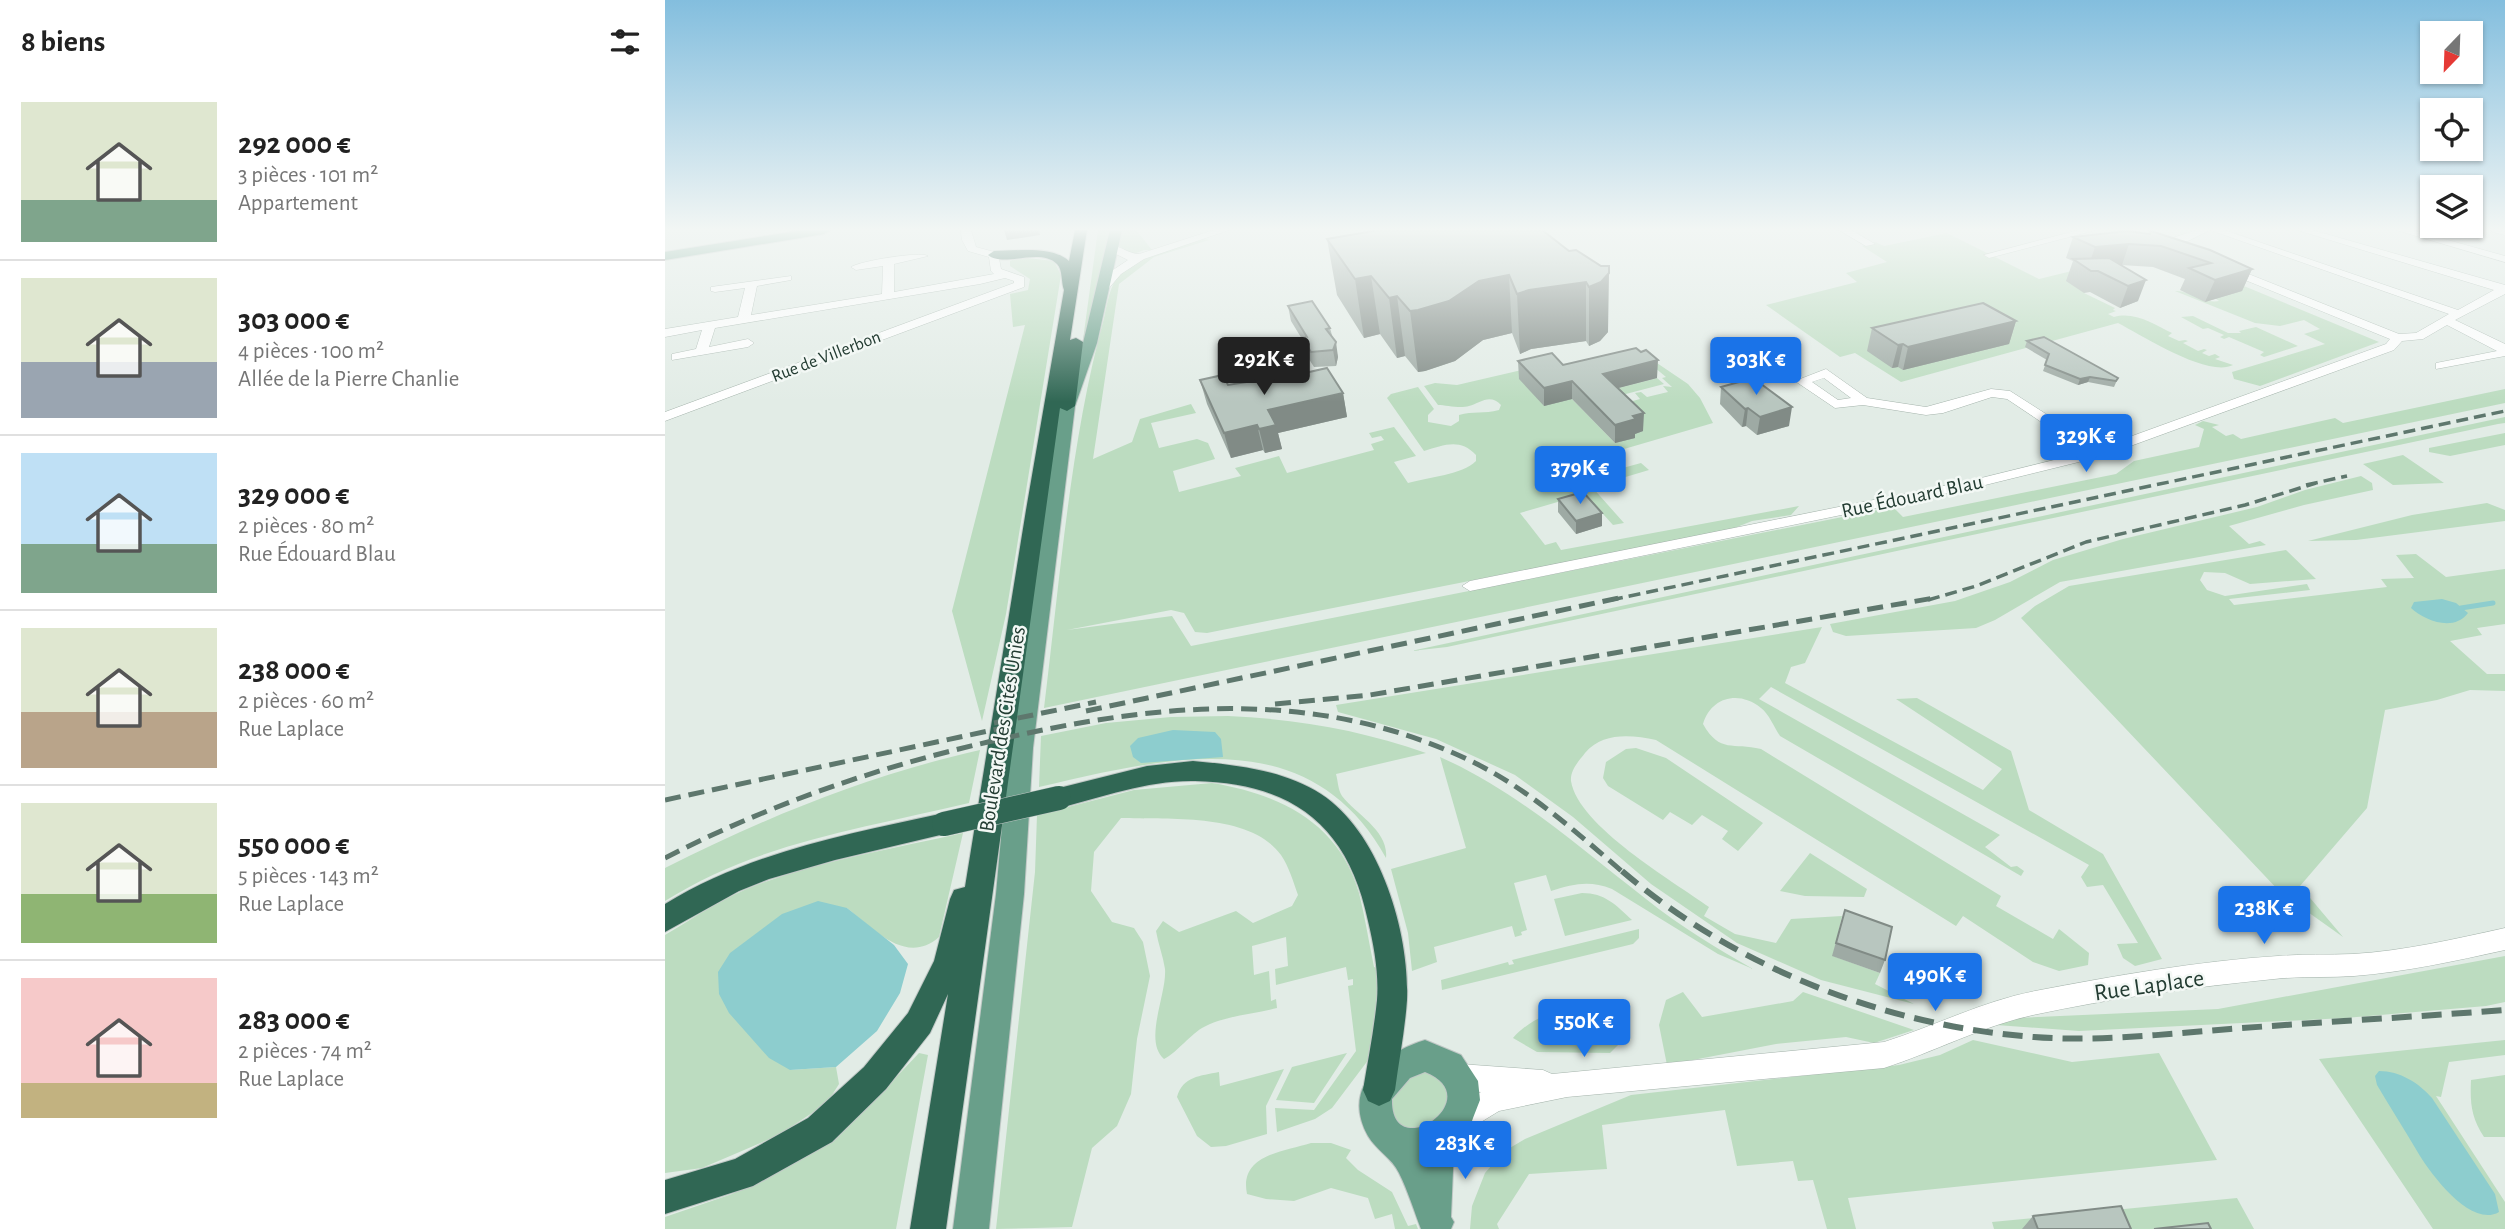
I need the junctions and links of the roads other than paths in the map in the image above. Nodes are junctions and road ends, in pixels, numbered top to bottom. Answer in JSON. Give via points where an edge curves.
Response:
{"nodes":[{"id":1,"x":725,"y":287,"type":"edge"},
{"id":2,"x":751,"y":287,"type":"edge"},
{"id":3,"x":888,"y":287,"type":"edge"},
{"id":4,"x":938,"y":287,"type":"edge"},
{"id":5,"x":1009,"y":287,"type":"edge"},
{"id":6,"x":1069,"y":287,"type":"edge"},
{"id":7,"x":1071,"y":287,"type":"edge"},
{"id":8,"x":1084,"y":287,"type":"edge"},
{"id":9,"x":1105,"y":287,"type":"edge"},
{"id":10,"x":2273,"y":287,"type":"edge"},
{"id":11,"x":2353,"y":287,"type":"edge"},
{"id":12,"x":2378,"y":287,"type":"edge"},
{"id":13,"x":715,"y":289,"type":"dead end"},
{"id":14,"x":2504,"y":289,"type":"edge"},
{"id":15,"x":2345,"y":291,"type":"dead end"},
{"id":16,"x":1070,"y":292,"type":"junction"},
{"id":17,"x":888,"y":295,"type":"junction"},
{"id":18,"x":2450,"y":317,"type":"junction"},
{"id":19,"x":744,"y":319,"type":"junction"},
{"id":20,"x":710,"y":325,"type":"junction"},
{"id":21,"x":665,"y":333,"type":"edge"},
{"id":22,"x":2398,"y":338,"type":"junction"},
{"id":23,"x":748,"y":343,"type":"dead end"},
{"id":24,"x":701,"y":352,"type":"junction"},
{"id":25,"x":676,"y":357,"type":"dead end"},
{"id":26,"x":2440,"y":366,"type":"dead end"},
{"id":27,"x":1863,"y":401,"type":"dead end"},
{"id":28,"x":1067,"y":406,"type":"junction"},
{"id":29,"x":665,"y":416,"type":"edge"},
{"id":30,"x":2098,"y":453,"type":"junction"},
{"id":31,"x":1470,"y":586,"type":"dead end"},
{"id":32,"x":992,"y":785,"type":"junction"},
{"id":33,"x":665,"y":919,"type":"edge"},
{"id":34,"x":2505,"y":939,"type":"edge"},
{"id":35,"x":1460,"y":1077,"type":"junction"},
{"id":36,"x":1567,"y":1084,"type":"junction"},
{"id":37,"x":1379,"y":1090,"type":"junction"},
{"id":38,"x":1446,"y":1132,"type":"junction"},
{"id":39,"x":1393,"y":1139,"type":"junction"},
{"id":40,"x":665,"y":1196,"type":"edge"},
{"id":41,"x":1437,"y":1225,"type":"edge"},
{"id":42,"x":927,"y":1229,"type":"edge"},
{"id":43,"x":971,"y":1229,"type":"edge"}],
"edges":[{"from":1,"to":13,"type":"street"},
{"from":2,"to":19,"type":"street"},
{"from":3,"to":17,"type":"street"},
{"from":4,"to":17,"type":"street"},
{"from":5,"to":29,"type":"street","name":"Rue de Villerbon"},
{"from":6,"to":16,"type":"highway"},
{"from":7,"to":16,"type":"highway","name":"Boulevard des Cités Unies"},
{"from":8,"to":28,"type":"highway","name":"Boulevard des Cités Unies"},
{"from":9,"to":28,"type":"main road"},
{"from":10,"to":22,"type":"street"},
{"from":11,"to":15,"type":"street"},
{"from":12,"to":18,"type":"street"},
{"from":14,"to":18,"type":"street","name":"Rue Édouard Blau"},
{"from":16,"to":32,"type":"highway","name":"Boulevard des Cités Unies"},
{"from":17,"to":19,"type":"street"},
{"from":18,"to":22,"type":"street","name":"Rue Édouard Blau","via":[[2419,336]]},
{"from":18,"to":26,"type":"street","via":[[2504,353]]},
{"from":19,"to":20,"type":"street"},
{"from":20,"to":21,"type":"street"},
{"from":20,"to":24,"type":"street"},
{"from":22,"to":30,"type":"street","name":"Rue Édouard Blau","via":[[2390,347]]},
{"from":23,"to":24,"type":"street"},
{"from":24,"to":25,"type":"street"},
{"from":27,"to":30,"type":"street","via":[[1926,411],[1991,393],[2010,395]]},
{"from":28,"to":43,"type":"main road","name":"Boulevard des Cités Unies","via":[[1021,748],[1010,894]]},
{"from":30,"to":31,"type":"street","name":"Rue Édouard Blau","via":[[1973,484]]},
{"from":32,"to":40,"type":"highway","via":[[948,963],[912,1032],[875,1078],[820,1130],[741,1174]]},
{"from":32,"to":42,"type":"highway","name":"Boulevard des Cités Unies"},
{"from":33,"to":37,"type":"highway","bridge":true,"via":[[754,871],[835,849],[1147,776],[1193,771],[1242,775],[1313,803],[1347,835],[1374,884],[1388,946],[1392,998]]},
{"from":34,"to":36,"type":"street","name":"Rue Laplace","via":[[2428,956],[2354,965],[2277,967],[2032,1003],[1884,1055]]},
{"from":35,"to":36,"type":"street"},
{"from":35,"to":37,"type":"main road","via":[[1440,1058],[1411,1058],[1397,1065]]},
{"from":35,"to":38,"type":"main road","via":[[1464,1100]]},
{"from":36,"to":38,"type":"street","via":[[1494,1098]]},
{"from":37,"to":39,"type":"main road","via":[[1377,1117]]},
{"from":38,"to":39,"type":"main road","via":[[1418,1146]]},
{"from":38,"to":41,"type":"main road"},
{"from":39,"to":41,"type":"main road","via":[[1411,1160]]}]}
